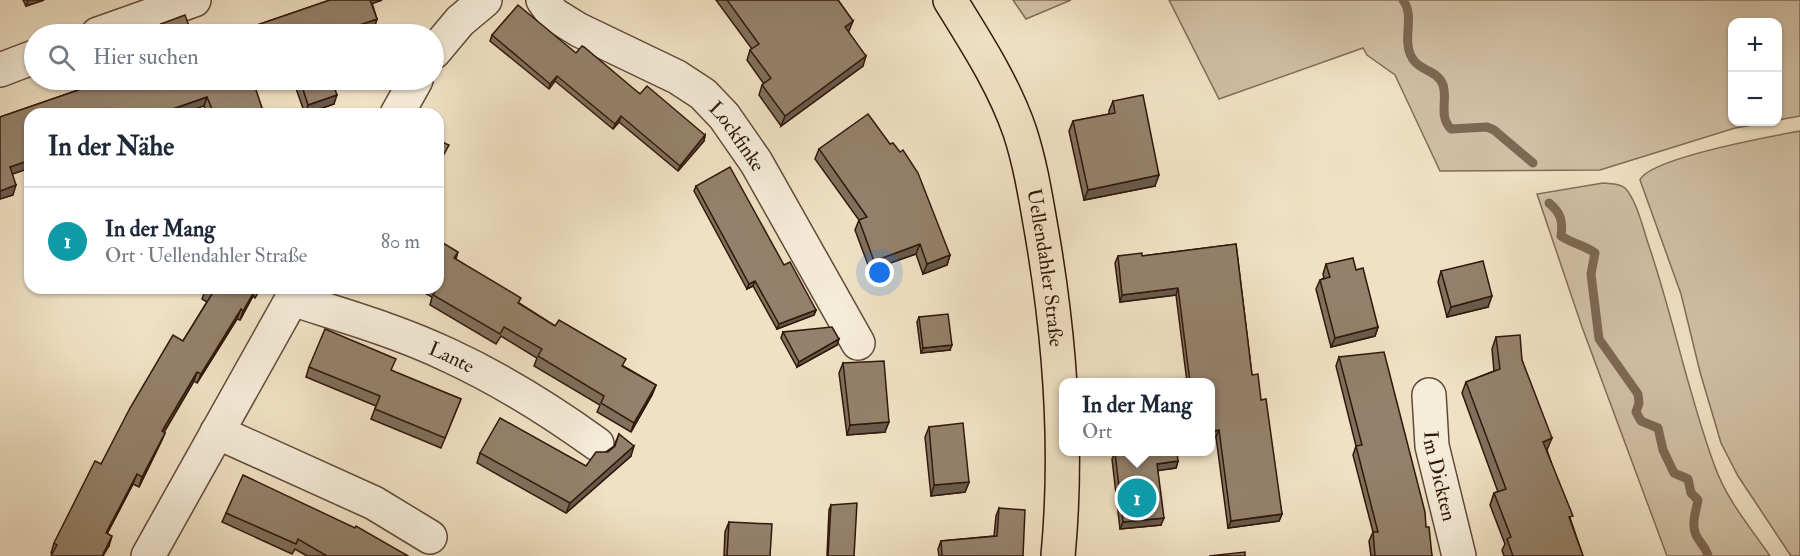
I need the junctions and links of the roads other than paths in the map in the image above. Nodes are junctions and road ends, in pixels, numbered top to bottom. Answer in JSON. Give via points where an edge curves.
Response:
{"nodes":[{"id":1,"x":194,"y":0,"type":"edge"},
{"id":2,"x":485,"y":0,"type":"edge"},
{"id":3,"x":543,"y":0,"type":"edge"},
{"id":4,"x":950,"y":0,"type":"edge"},
{"id":5,"x":126,"y":24,"type":"edge"},
{"id":6,"x":444,"y":40,"type":"edge"},
{"id":7,"x":24,"y":61,"type":"edge"},
{"id":8,"x":0,"y":70,"type":"edge"},
{"id":9,"x":410,"y":90,"type":"edge"},
{"id":10,"x":400,"y":108,"type":"edge"},
{"id":11,"x":294,"y":294,"type":"edge"},
{"id":12,"x":297,"y":294,"type":"edge"},
{"id":13,"x":858,"y":343,"type":"dead end"},
{"id":14,"x":1059,"y":378,"type":"edge"},
{"id":15,"x":1429,"y":395,"type":"dead end"},
{"id":16,"x":217,"y":432,"type":"junction"},
{"id":17,"x":597,"y":444,"type":"dead end"},
{"id":18,"x":1061,"y":456,"type":"edge"},
{"id":19,"x":430,"y":537,"type":"dead end"},
{"id":20,"x":148,"y":556,"type":"edge"},
{"id":21,"x":1058,"y":556,"type":"edge"},
{"id":22,"x":1459,"y":556,"type":"edge"}],
"edges":[{"from":1,"to":5,"type":"street"},
{"from":2,"to":6,"type":"street"},
{"from":3,"to":13,"type":"street","name":"Lockfinke","via":[[553,14],[579,30],[686,83],[724,116],[756,162]]},
{"from":4,"to":14,"type":"main road","name":"Uellendahler Straße","via":[[996,77],[1019,131],[1033,180],[1055,323]]},
{"from":7,"to":8,"type":"street"},
{"from":9,"to":10,"type":"street"},
{"from":11,"to":16,"type":"street","name":"Lante"},
{"from":12,"to":17,"type":"street","name":"Lante","via":[[447,354],[520,393]]},
{"from":15,"to":22,"type":"street","name":"Im Dickten","via":[[1432,446]]},
{"from":16,"to":19,"type":"street","via":[[374,503]]},
{"from":16,"to":20,"type":"street","name":"Lante"},
{"from":18,"to":21,"type":"main road","name":"Uellendahler Straße"}]}
